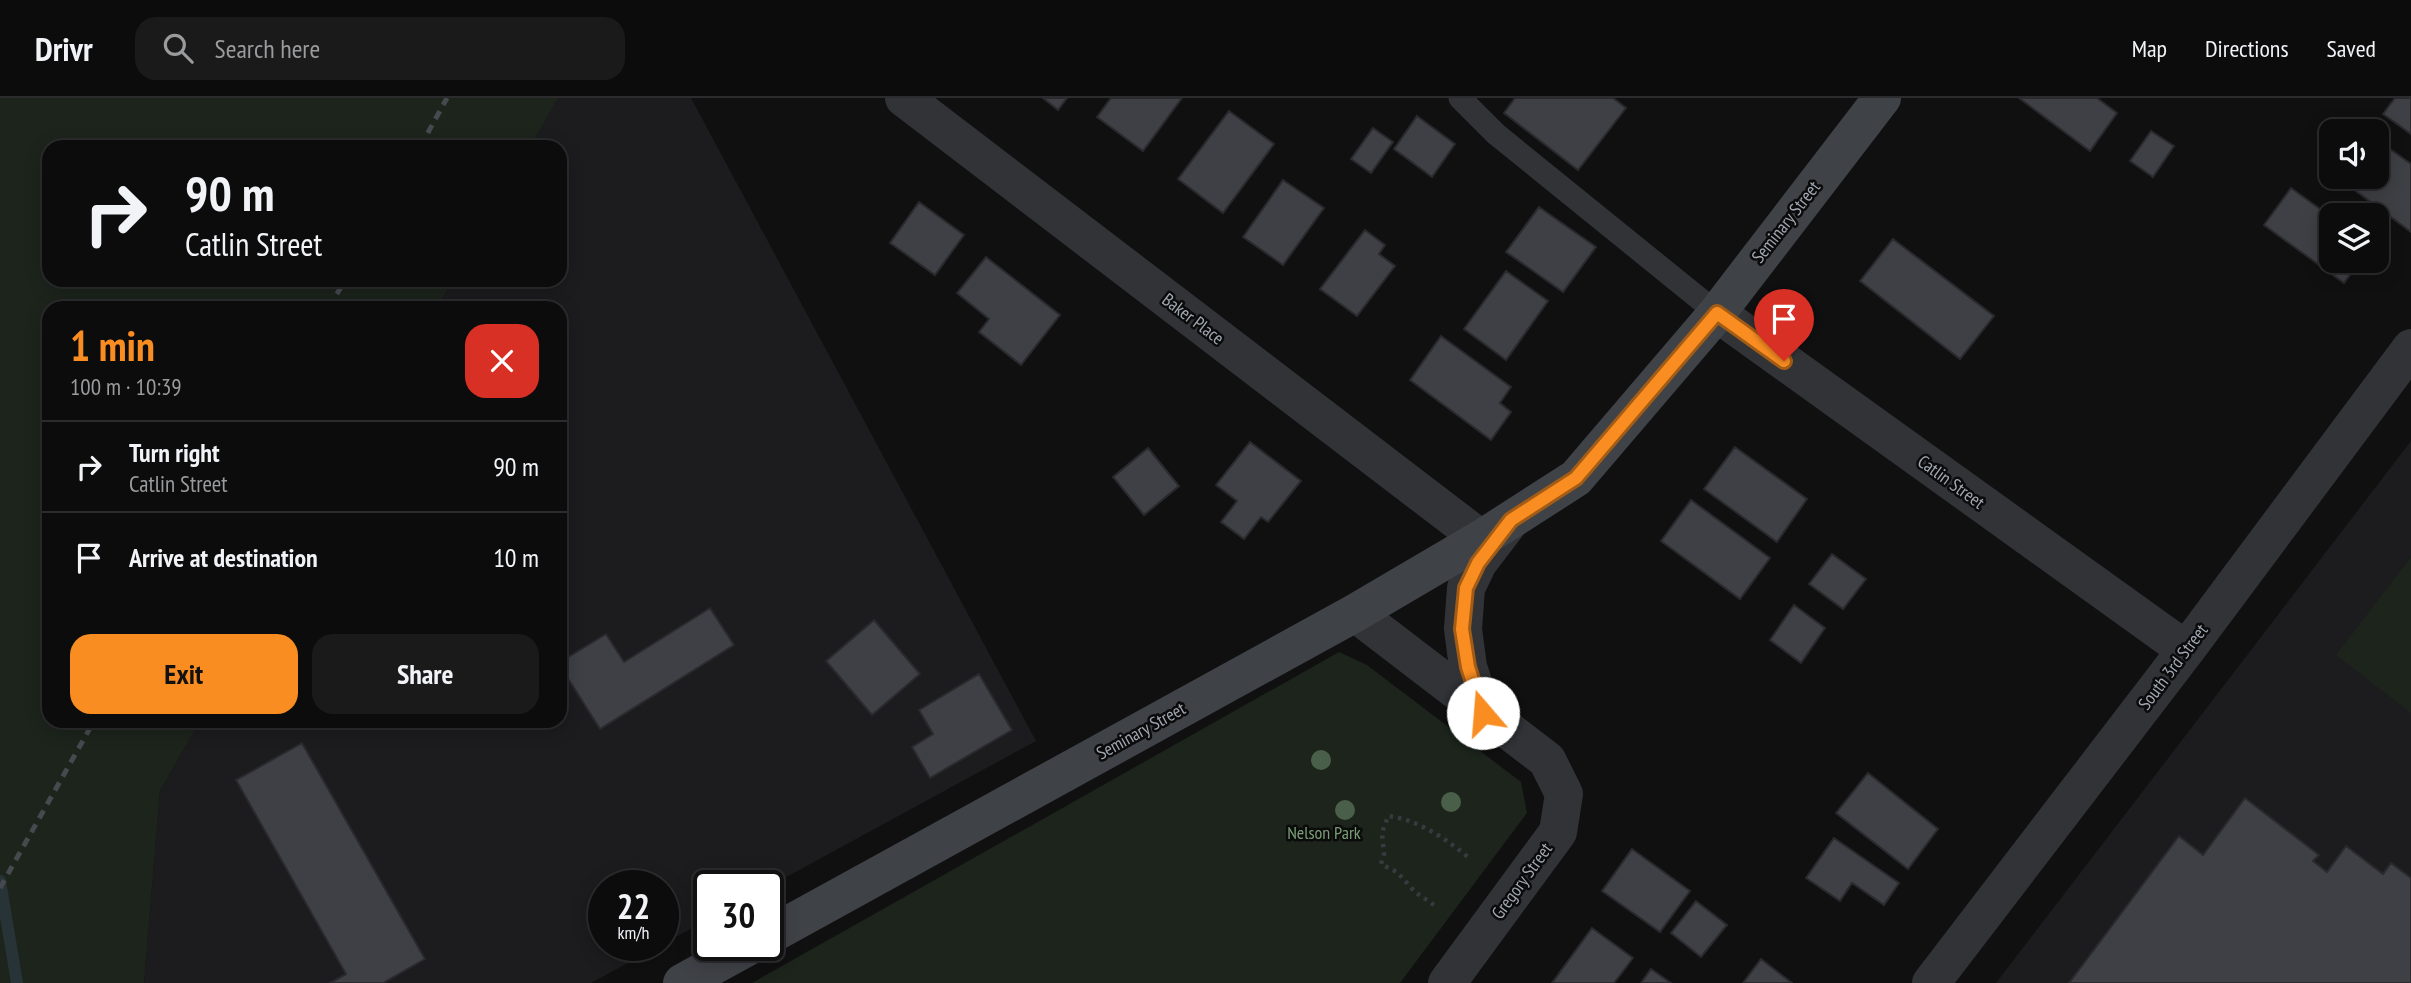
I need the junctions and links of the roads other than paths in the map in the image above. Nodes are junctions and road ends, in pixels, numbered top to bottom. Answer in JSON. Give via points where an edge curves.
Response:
{"nodes":[{"id":1,"x":904,"y":98,"type":"edge"},
{"id":2,"x":1460,"y":98,"type":"edge"},
{"id":3,"x":1882,"y":98,"type":"edge"},
{"id":4,"x":1717,"y":313,"type":"junction"},
{"id":5,"x":2411,"y":348,"type":"edge"},
{"id":6,"x":1496,"y":530,"type":"junction"},
{"id":7,"x":1355,"y":614,"type":"junction"},
{"id":8,"x":2186,"y":650,"type":"junction"},
{"id":9,"x":1483,"y":713,"type":"junction"},
{"id":10,"x":784,"y":927,"type":"edge"},
{"id":11,"x":722,"y":961,"type":"edge"},
{"id":12,"x":682,"y":983,"type":"edge"},
{"id":13,"x":1447,"y":983,"type":"edge"},
{"id":14,"x":1930,"y":983,"type":"edge"}],
"edges":[{"from":1,"to":6,"type":"street","name":"Baker Place"},
{"from":2,"to":4,"type":"lane","via":[[1496,135]]},
{"from":3,"to":4,"type":"street","name":"Seminary Street"},
{"from":4,"to":6,"type":"street","name":"Seminary Street","via":[[1576,478]]},
{"from":4,"to":8,"type":"street","name":"Catlin Street"},
{"from":5,"to":8,"type":"street","name":"South 3rd Street"},
{"from":6,"to":7,"type":"street","name":"Seminary Street"},
{"from":6,"to":9,"type":"street","name":"Seminary Street","via":[[1466,588],[1462,629]]},
{"from":7,"to":9,"type":"street","name":"Gregory Street"},
{"from":7,"to":10,"type":"street","name":"Seminary Street"},
{"from":8,"to":14,"type":"street","name":"South 3rd Street"},
{"from":9,"to":13,"type":"street","name":"Gregory Street","via":[[1547,760],[1564,793],[1558,832]]},
{"from":11,"to":12,"type":"street"}]}
